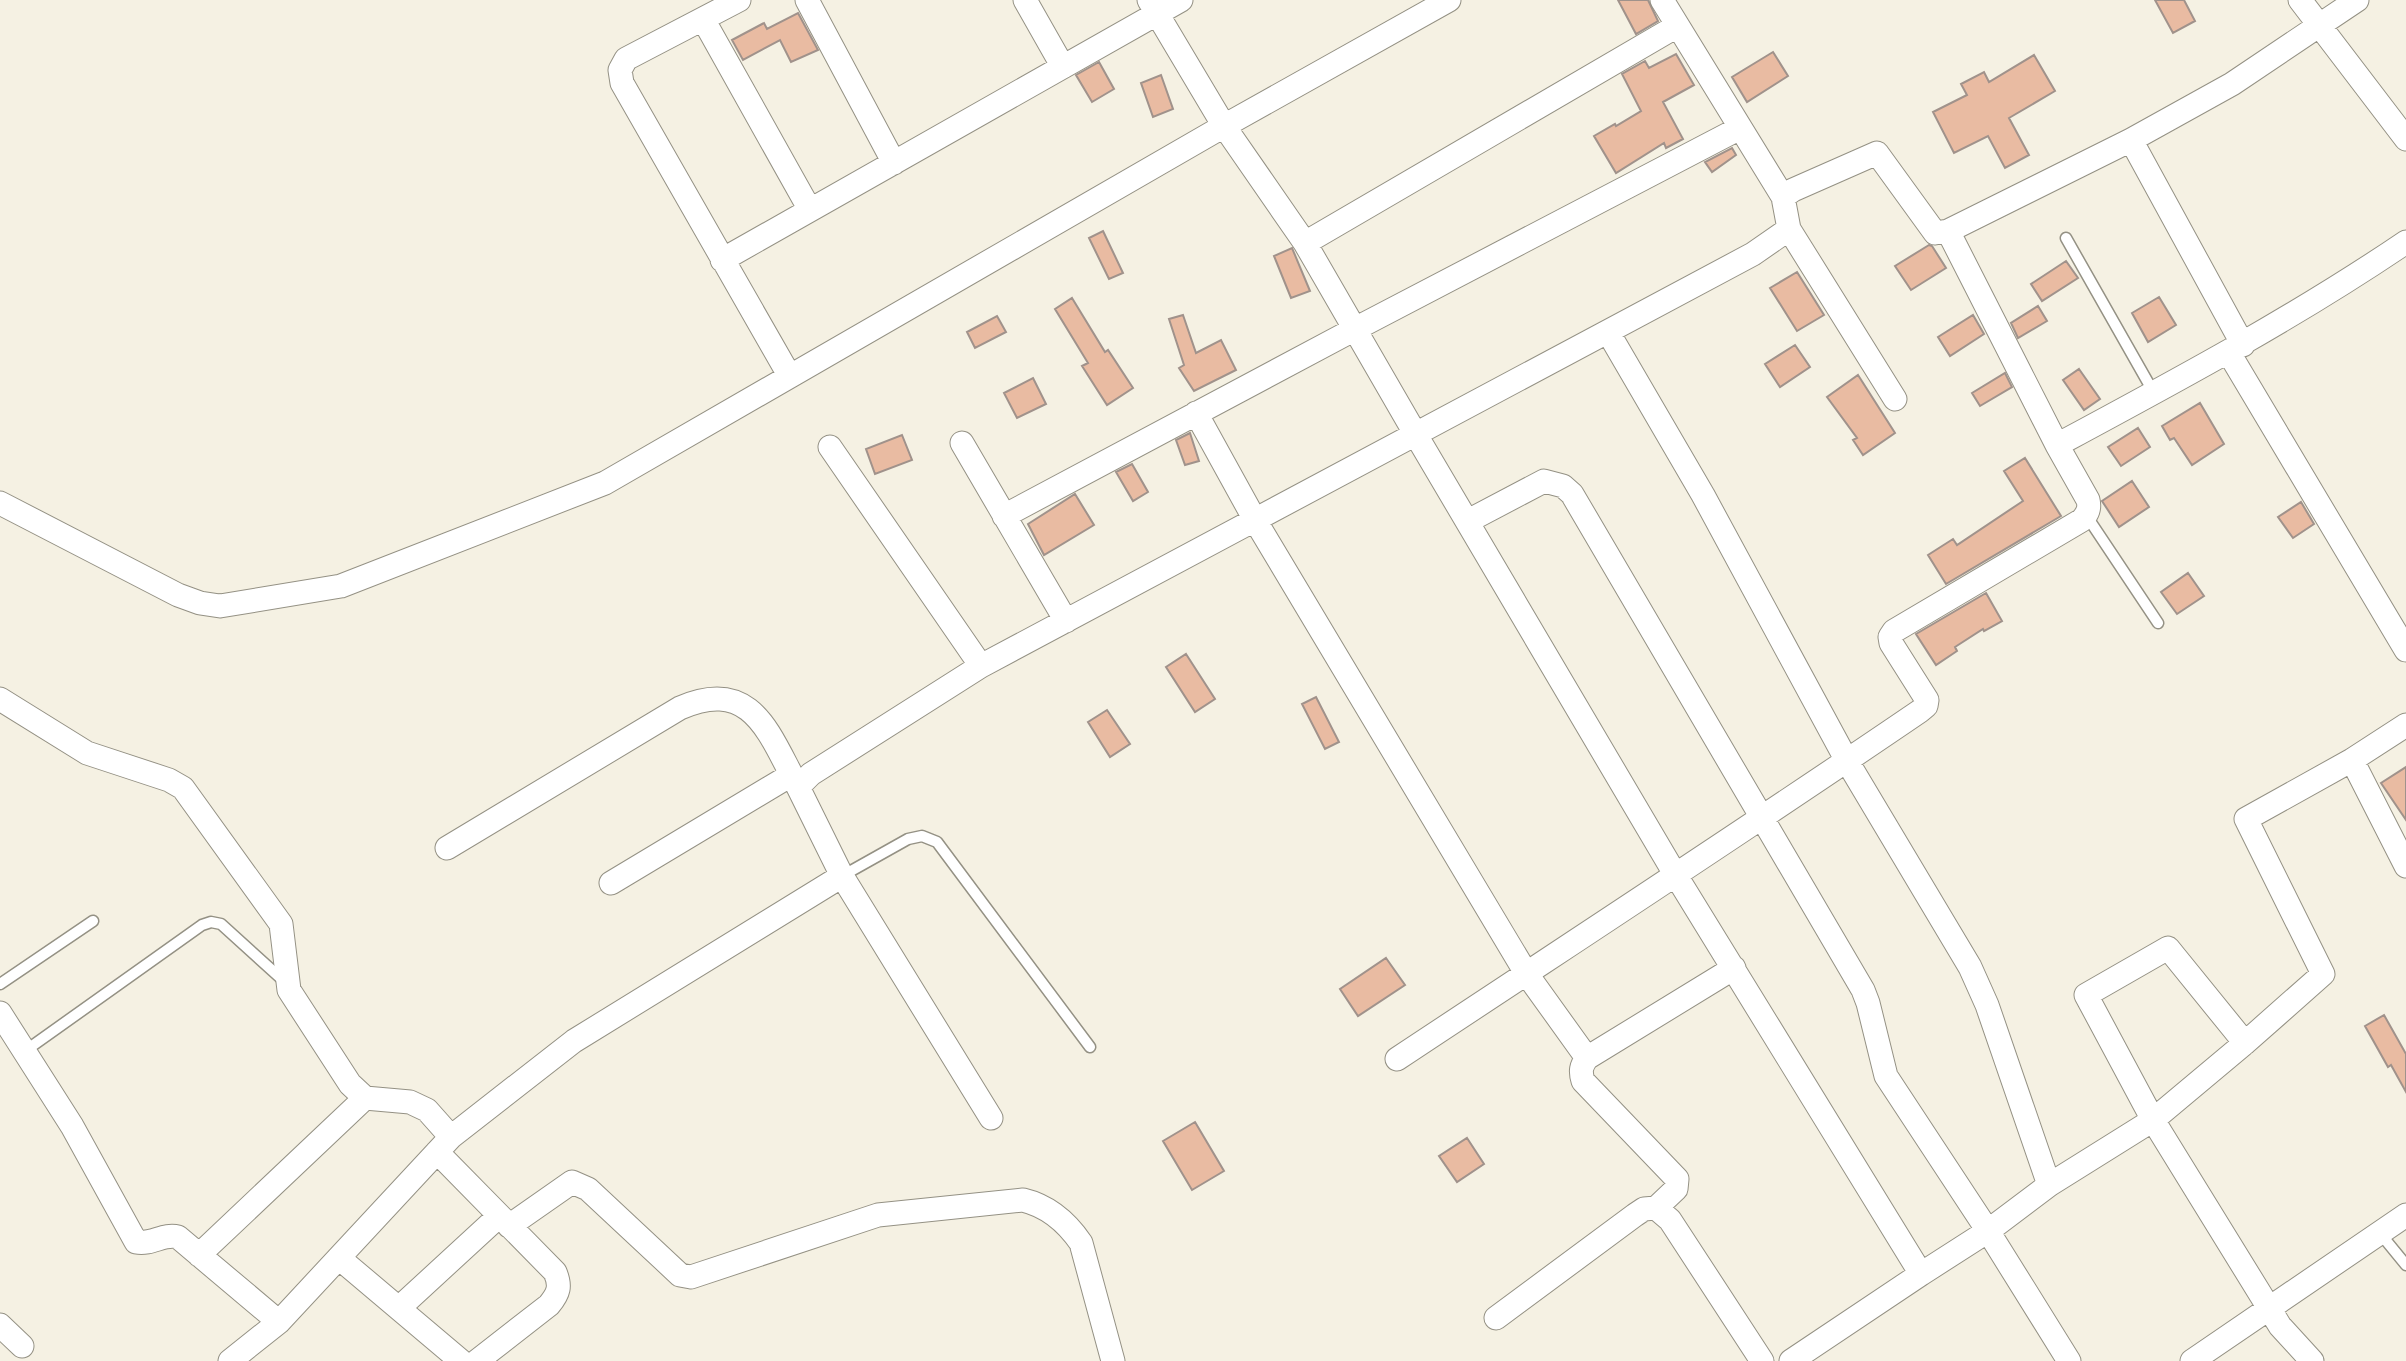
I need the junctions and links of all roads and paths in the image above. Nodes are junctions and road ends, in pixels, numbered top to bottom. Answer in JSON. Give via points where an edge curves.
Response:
{"nodes":[{"id":1,"x":739,"y":0,"type":"edge"},
{"id":2,"x":807,"y":0,"type":"edge"},
{"id":3,"x":1025,"y":0,"type":"edge"},
{"id":4,"x":1181,"y":0,"type":"edge"},
{"id":5,"x":1450,"y":0,"type":"edge"},
{"id":6,"x":1662,"y":0,"type":"edge"},
{"id":7,"x":2300,"y":0,"type":"edge"},
{"id":8,"x":2357,"y":0,"type":"edge"},
{"id":9,"x":1153,"y":7,"type":"edge"},
{"id":10,"x":703,"y":19,"type":"junction"},
{"id":11,"x":2320,"y":25,"type":"junction"},
{"id":12,"x":1677,"y":26,"type":"junction"},
{"id":13,"x":1063,"y":67,"type":"junction"},
{"id":14,"x":1224,"y":126,"type":"junction"},
{"id":15,"x":1740,"y":128,"type":"junction"},
{"id":16,"x":2131,"y":139,"type":"junction"},
{"id":17,"x":2406,"y":139,"type":"edge"},
{"id":18,"x":894,"y":163,"type":"junction"},
{"id":19,"x":1783,"y":197,"type":"junction"},
{"id":20,"x":810,"y":210,"type":"junction"},
{"id":21,"x":1789,"y":229,"type":"junction"},
{"id":22,"x":1948,"y":231,"type":"junction"},
{"id":23,"x":2066,"y":238,"type":"dead end"},
{"id":24,"x":2406,"y":242,"type":"edge"},
{"id":25,"x":1306,"y":243,"type":"junction"},
{"id":26,"x":722,"y":260,"type":"junction"},
{"id":27,"x":1355,"y":328,"type":"junction"},
{"id":28,"x":1608,"y":332,"type":"junction"},
{"id":29,"x":2236,"y":349,"type":"junction"},
{"id":30,"x":789,"y":375,"type":"junction"},
{"id":31,"x":2154,"y":393,"type":"junction"},
{"id":32,"x":1895,"y":399,"type":"dead end"},
{"id":33,"x":1196,"y":413,"type":"junction"},
{"id":34,"x":1416,"y":435,"type":"junction"},
{"id":35,"x":962,"y":443,"type":"dead end"},
{"id":36,"x":2057,"y":445,"type":"junction"},
{"id":37,"x":830,"y":447,"type":"dead end"},
{"id":38,"x":0,"y":503,"type":"edge"},
{"id":39,"x":2087,"y":515,"type":"junction"},
{"id":40,"x":1004,"y":516,"type":"junction"},
{"id":41,"x":1255,"y":520,"type":"junction"},
{"id":42,"x":1468,"y":521,"type":"junction"},
{"id":43,"x":1066,"y":621,"type":"junction"},
{"id":44,"x":2158,"y":623,"type":"dead end"},
{"id":45,"x":2406,"y":650,"type":"edge"},
{"id":46,"x":981,"y":666,"type":"junction"},
{"id":47,"x":0,"y":699,"type":"edge"},
{"id":48,"x":2406,"y":725,"type":"edge"},
{"id":49,"x":2352,"y":760,"type":"junction"},
{"id":50,"x":1847,"y":761,"type":"junction"},
{"id":51,"x":795,"y":781,"type":"junction"},
{"id":52,"x":1761,"y":819,"type":"junction"},
{"id":53,"x":447,"y":848,"type":"dead end"},
{"id":54,"x":2406,"y":866,"type":"edge"},
{"id":55,"x":1675,"y":874,"type":"junction"},
{"id":56,"x":842,"y":876,"type":"junction"},
{"id":57,"x":611,"y":883,"type":"dead end"},
{"id":58,"x":93,"y":921,"type":"dead end"},
{"id":59,"x":1734,"y":968,"type":"junction"},
{"id":60,"x":1526,"y":973,"type":"junction"},
{"id":61,"x":286,"y":983,"type":"junction"},
{"id":62,"x":0,"y":984,"type":"edge"},
{"id":63,"x":0,"y":1013,"type":"edge"},
{"id":64,"x":2245,"y":1043,"type":"junction"},
{"id":65,"x":1090,"y":1047,"type":"dead end"},
{"id":66,"x":25,"y":1051,"type":"junction"},
{"id":67,"x":1587,"y":1058,"type":"junction"},
{"id":68,"x":1397,"y":1059,"type":"dead end"},
{"id":69,"x":365,"y":1098,"type":"junction"},
{"id":70,"x":991,"y":1118,"type":"dead end"},
{"id":71,"x":2153,"y":1120,"type":"junction"},
{"id":72,"x":444,"y":1144,"type":"junction"},
{"id":73,"x":2049,"y":1185,"type":"junction"},
{"id":74,"x":1656,"y":1208,"type":"junction"},
{"id":75,"x":2406,"y":1214,"type":"edge"},
{"id":76,"x":504,"y":1221,"type":"junction"},
{"id":77,"x":1988,"y":1231,"type":"junction"},
{"id":78,"x":2379,"y":1232,"type":"junction"},
{"id":79,"x":199,"y":1255,"type":"junction"},
{"id":80,"x":339,"y":1258,"type":"junction"},
{"id":81,"x":2406,"y":1265,"type":"edge"},
{"id":82,"x":1921,"y":1274,"type":"junction"},
{"id":83,"x":399,"y":1308,"type":"junction"},
{"id":84,"x":2268,"y":1308,"type":"junction"},
{"id":85,"x":1496,"y":1318,"type":"dead end"},
{"id":86,"x":279,"y":1322,"type":"junction"},
{"id":87,"x":0,"y":1325,"type":"edge"},
{"id":88,"x":22,"y":1346,"type":"dead end"},
{"id":89,"x":230,"y":1361,"type":"edge"},
{"id":90,"x":461,"y":1361,"type":"edge"},
{"id":91,"x":477,"y":1361,"type":"edge"},
{"id":92,"x":1113,"y":1361,"type":"edge"},
{"id":93,"x":1762,"y":1361,"type":"edge"},
{"id":94,"x":1791,"y":1361,"type":"edge"},
{"id":95,"x":2069,"y":1361,"type":"edge"},
{"id":96,"x":2192,"y":1361,"type":"edge"},
{"id":97,"x":2312,"y":1361,"type":"edge"}],
"edges":[{"from":1,"to":10,"type":"street"},
{"from":2,"to":18,"type":"street"},
{"from":3,"to":13,"type":"street"},
{"from":4,"to":9,"type":"street"},
{"from":5,"to":14,"type":"street"},
{"from":6,"to":12,"type":"street"},
{"from":7,"to":11,"type":"street"},
{"from":8,"to":11,"type":"street"},
{"from":9,"to":13,"type":"street"},
{"from":9,"to":14,"type":"street"},
{"from":10,"to":20,"type":"street"},
{"from":10,"to":26,"type":"street","via":[[626,59],[620,70],[622,83]]},
{"from":11,"to":16,"type":"street","via":[[2232,84]]},
{"from":11,"to":17,"type":"street"},
{"from":12,"to":15,"type":"street"},
{"from":12,"to":25,"type":"street"},
{"from":13,"to":18,"type":"street"},
{"from":14,"to":25,"type":"street"},
{"from":14,"to":30,"type":"street"},
{"from":15,"to":19,"type":"street"},
{"from":15,"to":27,"type":"street"},
{"from":16,"to":22,"type":"street"},
{"from":16,"to":29,"type":"street"},
{"from":18,"to":20,"type":"street"},
{"from":19,"to":21,"type":"street"},
{"from":19,"to":22,"type":"street","via":[[1877,153],[1935,233]]},
{"from":20,"to":26,"type":"street"},
{"from":21,"to":28,"type":"street","via":[[1753,254]]},
{"from":21,"to":32,"type":"street"},
{"from":22,"to":36,"type":"street"},
{"from":23,"to":31,"type":"lane"},
{"from":24,"to":29,"type":"street"},
{"from":25,"to":27,"type":"street"},
{"from":26,"to":30,"type":"street"},
{"from":27,"to":33,"type":"street"},
{"from":27,"to":34,"type":"street"},
{"from":28,"to":34,"type":"street"},
{"from":28,"to":50,"type":"street","via":[[1703,495]]},
{"from":29,"to":31,"type":"street"},
{"from":29,"to":45,"type":"street"},
{"from":30,"to":38,"type":"street","via":[[605,482],[317,592],[220,606],[200,603]]},
{"from":31,"to":36,"type":"street"},
{"from":33,"to":40,"type":"street"},
{"from":33,"to":41,"type":"street"},
{"from":34,"to":41,"type":"street"},
{"from":34,"to":42,"type":"street"},
{"from":35,"to":40,"type":"street"},
{"from":36,"to":39,"type":"street","via":[[2088,500]]},
{"from":37,"to":46,"type":"street"},
{"from":39,"to":44,"type":"lane"},
{"from":39,"to":50,"type":"street","via":[[1894,631],[1891,643],[1925,694],[1926,706]]},
{"from":40,"to":43,"type":"street"},
{"from":41,"to":43,"type":"street"},
{"from":41,"to":60,"type":"street"},
{"from":42,"to":52,"type":"street","via":[[1544,481],[1572,494]]},
{"from":42,"to":55,"type":"street"},
{"from":43,"to":46,"type":"street"},
{"from":46,"to":51,"type":"street"},
{"from":47,"to":61,"type":"street","via":[[87,753],[183,788],[281,924]]},
{"from":48,"to":49,"type":"street"},
{"from":49,"to":54,"type":"street"},
{"from":49,"to":64,"type":"street","via":[[2246,819],[2323,974]]},
{"from":50,"to":52,"type":"street"},
{"from":50,"to":73,"type":"street","via":[[1980,986]]},
{"from":51,"to":53,"type":"street","via":[[752,710],[734,702],[695,701]]},
{"from":51,"to":56,"type":"street"},
{"from":51,"to":57,"type":"street"},
{"from":52,"to":55,"type":"street"},
{"from":52,"to":77,"type":"street","via":[[1863,990],[1886,1076]]},
{"from":55,"to":59,"type":"street"},
{"from":55,"to":60,"type":"street"},
{"from":56,"to":65,"type":"lane","via":[[908,839],[922,836],[937,842]]},
{"from":56,"to":70,"type":"street"},
{"from":56,"to":72,"type":"street","via":[[574,1041]]},
{"from":58,"to":62,"type":"lane"},
{"from":59,"to":67,"type":"street"},
{"from":59,"to":82,"type":"street"},
{"from":60,"to":67,"type":"street"},
{"from":60,"to":68,"type":"street"},
{"from":61,"to":66,"type":"lane","via":[[221,924],[211,922]]},
{"from":61,"to":69,"type":"street","via":[[350,1084]]},
{"from":63,"to":66,"type":"street"},
{"from":64,"to":71,"type":"street"},
{"from":64,"to":71,"type":"street","via":[[2168,948],[2085,995]]},
{"from":66,"to":79,"type":"street","via":[[136,1242],[173,1235]]},
{"from":67,"to":74,"type":"street","via":[[1580,1073],[1583,1081],[1677,1179],[1676,1189]]},
{"from":69,"to":72,"type":"street","via":[[410,1102],[427,1110]]},
{"from":69,"to":79,"type":"street"},
{"from":71,"to":73,"type":"street"},
{"from":71,"to":84,"type":"street"},
{"from":72,"to":76,"type":"street"},
{"from":72,"to":80,"type":"street"},
{"from":73,"to":77,"type":"street"},
{"from":74,"to":85,"type":"street","via":[[1635,1215]]},
{"from":74,"to":93,"type":"street","via":[[1670,1220]]},
{"from":75,"to":78,"type":"street"},
{"from":76,"to":83,"type":"street"},
{"from":76,"to":91,"type":"street","via":[[555,1272],[560,1284],[549,1305]]},
{"from":76,"to":92,"type":"street","via":[[572,1182],[581,1184],[680,1275],[691,1277],[878,1215],[1023,1200],[1055,1214],[1081,1243]]},
{"from":77,"to":82,"type":"street"},
{"from":77,"to":95,"type":"street"},
{"from":78,"to":81,"type":"lane"},
{"from":78,"to":84,"type":"street"},
{"from":79,"to":86,"type":"street"},
{"from":80,"to":83,"type":"street"},
{"from":80,"to":86,"type":"street"},
{"from":82,"to":94,"type":"street"},
{"from":83,"to":90,"type":"street"},
{"from":84,"to":96,"type":"street"},
{"from":84,"to":97,"type":"street"},
{"from":86,"to":89,"type":"street"},
{"from":87,"to":88,"type":"street"}]}
